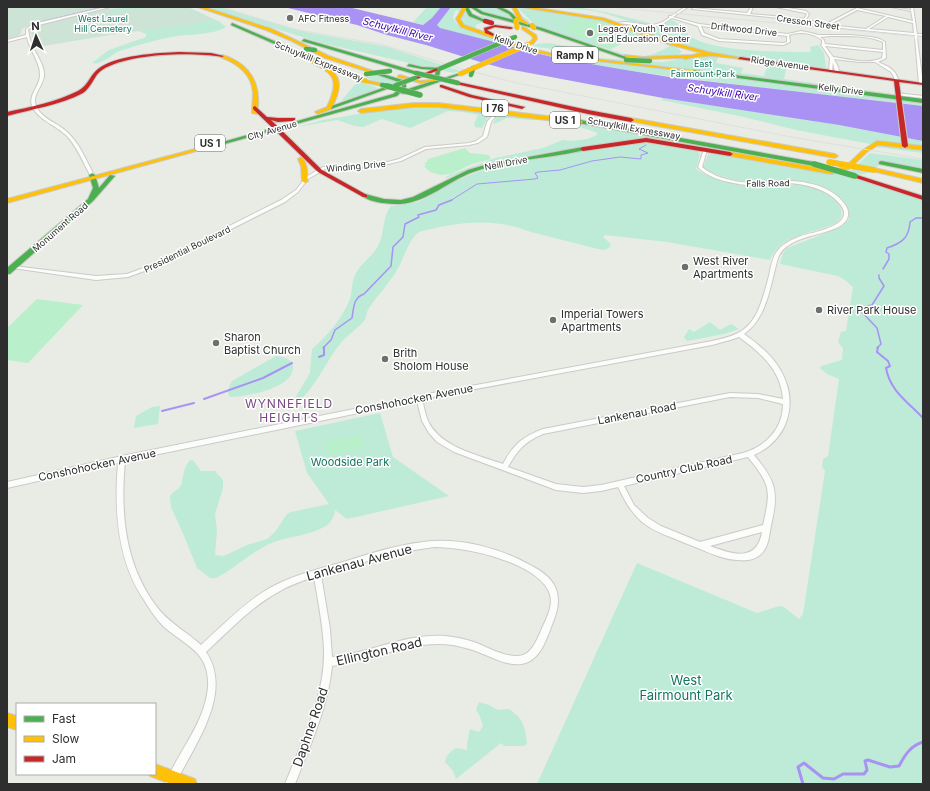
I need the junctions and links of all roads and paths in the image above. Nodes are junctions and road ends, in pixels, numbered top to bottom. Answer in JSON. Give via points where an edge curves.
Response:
{"nodes":[{"id":1,"x":108,"y":7,"type":"edge"},
{"id":2,"x":192,"y":7,"type":"edge"},
{"id":3,"x":200,"y":7,"type":"edge"},
{"id":4,"x":457,"y":7,"type":"edge"},
{"id":5,"x":466,"y":7,"type":"edge"},
{"id":6,"x":472,"y":7,"type":"edge"},
{"id":7,"x":497,"y":7,"type":"edge"},
{"id":8,"x":515,"y":7,"type":"edge"},
{"id":9,"x":523,"y":7,"type":"edge"},
{"id":10,"x":687,"y":7,"type":"edge"},
{"id":11,"x":723,"y":7,"type":"edge"},
{"id":12,"x":752,"y":7,"type":"edge"},
{"id":13,"x":776,"y":7,"type":"edge"},
{"id":14,"x":892,"y":7,"type":"edge"},
{"id":15,"x":912,"y":7,"type":"edge"},
{"id":16,"x":781,"y":8,"type":"edge"},
{"id":17,"x":693,"y":9,"type":"dead end"},
{"id":18,"x":913,"y":11,"type":"junction"},
{"id":19,"x":720,"y":12,"type":"junction"},
{"id":20,"x":748,"y":14,"type":"junction"},
{"id":21,"x":888,"y":16,"type":"junction"},
{"id":22,"x":670,"y":17,"type":"junction"},
{"id":23,"x":777,"y":17,"type":"junction"},
{"id":24,"x":805,"y":20,"type":"junction"},
{"id":25,"x":489,"y":22,"type":"junction"},
{"id":26,"x":914,"y":22,"type":"junction"},
{"id":27,"x":619,"y":24,"type":"junction"},
{"id":28,"x":513,"y":25,"type":"junction"},
{"id":29,"x":699,"y":25,"type":"junction"},
{"id":30,"x":826,"y":25,"type":"junction"},
{"id":31,"x":263,"y":27,"type":"junction"},
{"id":32,"x":534,"y":27,"type":"junction"},
{"id":33,"x":471,"y":30,"type":"junction"},
{"id":34,"x":867,"y":30,"type":"junction"},
{"id":35,"x":488,"y":35,"type":"junction"},
{"id":36,"x":788,"y":35,"type":"junction"},
{"id":37,"x":923,"y":35,"type":"edge"},
{"id":38,"x":27,"y":36,"type":"junction"},
{"id":39,"x":816,"y":36,"type":"junction"},
{"id":40,"x":916,"y":36,"type":"junction"},
{"id":41,"x":923,"y":38,"type":"edge"},
{"id":42,"x":298,"y":39,"type":"junction"},
{"id":43,"x":7,"y":41,"type":"edge"},
{"id":44,"x":822,"y":45,"type":"junction"},
{"id":45,"x":591,"y":46,"type":"junction"},
{"id":46,"x":533,"y":47,"type":"junction"},
{"id":47,"x":884,"y":51,"type":"junction"},
{"id":48,"x":309,"y":52,"type":"junction"},
{"id":49,"x":695,"y":54,"type":"junction"},
{"id":50,"x":622,"y":58,"type":"junction"},
{"id":51,"x":832,"y":58,"type":"junction"},
{"id":52,"x":876,"y":62,"type":"junction"},
{"id":53,"x":688,"y":70,"type":"junction"},
{"id":54,"x":472,"y":71,"type":"junction"},
{"id":55,"x":834,"y":71,"type":"junction"},
{"id":56,"x":413,"y":74,"type":"junction"},
{"id":57,"x":437,"y":75,"type":"junction"},
{"id":58,"x":366,"y":78,"type":"junction"},
{"id":59,"x":896,"y":80,"type":"junction"},
{"id":60,"x":349,"y":83,"type":"junction"},
{"id":61,"x":922,"y":84,"type":"edge"},
{"id":62,"x":336,"y":95,"type":"junction"},
{"id":63,"x":395,"y":95,"type":"junction"},
{"id":64,"x":897,"y":97,"type":"junction"},
{"id":65,"x":923,"y":98,"type":"edge"},
{"id":66,"x":923,"y":101,"type":"edge"},
{"id":67,"x":34,"y":107,"type":"junction"},
{"id":68,"x":329,"y":108,"type":"junction"},
{"id":69,"x":588,"y":112,"type":"junction"},
{"id":70,"x":7,"y":114,"type":"edge"},
{"id":71,"x":493,"y":117,"type":"dead end"},
{"id":72,"x":294,"y":121,"type":"junction"},
{"id":73,"x":594,"y":121,"type":"junction"},
{"id":74,"x":272,"y":128,"type":"junction"},
{"id":75,"x":254,"y":133,"type":"junction"},
{"id":76,"x":717,"y":136,"type":"junction"},
{"id":77,"x":904,"y":142,"type":"junction"},
{"id":78,"x":923,"y":148,"type":"edge"},
{"id":79,"x":705,"y":150,"type":"junction"},
{"id":80,"x":771,"y":152,"type":"junction"},
{"id":81,"x":832,"y":158,"type":"junction"},
{"id":82,"x":301,"y":159,"type":"junction"},
{"id":83,"x":814,"y":164,"type":"junction"},
{"id":84,"x":877,"y":166,"type":"junction"},
{"id":85,"x":320,"y":171,"type":"junction"},
{"id":86,"x":116,"y":173,"type":"junction"},
{"id":87,"x":923,"y":174,"type":"edge"},
{"id":88,"x":93,"y":177,"type":"junction"},
{"id":89,"x":305,"y":181,"type":"junction"},
{"id":90,"x":923,"y":181,"type":"edge"},
{"id":91,"x":923,"y":197,"type":"edge"},
{"id":92,"x":7,"y":198,"type":"edge"},
{"id":93,"x":93,"y":198,"type":"junction"},
{"id":94,"x":7,"y":201,"type":"edge"},
{"id":95,"x":775,"y":262,"type":"joint"},
{"id":96,"x":10,"y":269,"type":"edge"},
{"id":97,"x":741,"y":335,"type":"junction"},
{"id":98,"x":418,"y":398,"type":"junction"},
{"id":99,"x":787,"y":402,"type":"junction"},
{"id":100,"x":749,"y":454,"type":"junction"},
{"id":101,"x":122,"y":459,"type":"junction"},
{"id":102,"x":504,"y":468,"type":"junction"},
{"id":103,"x":620,"y":484,"type":"junction"},
{"id":104,"x":7,"y":485,"type":"edge"},
{"id":105,"x":766,"y":528,"type":"junction"},
{"id":106,"x":700,"y":545,"type":"junction"},
{"id":107,"x":317,"y":573,"type":"junction"},
{"id":108,"x":202,"y":650,"type":"junction"},
{"id":109,"x":522,"y":660,"type":"joint"},
{"id":110,"x":328,"y":662,"type":"junction"},
{"id":111,"x":156,"y":773,"type":"edge"},
{"id":112,"x":171,"y":781,"type":"edge"},
{"id":113,"x":190,"y":784,"type":"edge"},
{"id":114,"x":290,"y":784,"type":"edge"}],
"edges":[{"from":1,"to":38,"type":"street","via":[[32,26],[27,29]]},
{"from":2,"to":48,"type":"main road","name":"Schuylkill Expressway","via":[[269,41]]},
{"from":3,"to":31,"type":"main road","name":"Schuylkill Expressway","number":"I 76"},
{"from":4,"to":33,"type":"main road","via":[[452,20]]},
{"from":5,"to":25,"type":"main road","via":[[470,15]]},
{"from":5,"to":33,"type":"main road","name":"Kelly Drive","via":[[459,14],[458,20],[462,26]]},
{"from":6,"to":28,"type":"main road","via":[[480,14]]},
{"from":6,"to":32,"type":"main road","name":"Kelly Drive","via":[[482,13]]},
{"from":7,"to":28,"type":"main road","via":[[510,13]]},
{"from":8,"to":32,"type":"main road"},
{"from":9,"to":27,"type":"main road","via":[[582,14]]},
{"from":10,"to":22,"type":"street"},
{"from":11,"to":19,"type":"street"},
{"from":12,"to":20,"type":"street"},
{"from":13,"to":16,"type":"street"},
{"from":14,"to":18,"type":"street"},
{"from":15,"to":18,"type":"street"},
{"from":16,"to":23,"type":"street"},
{"from":16,"to":24,"type":"street","via":[[806,12],[808,14]]},
{"from":17,"to":19,"type":"street","name":"Cresson Street"},
{"from":18,"to":26,"type":"street"},
{"from":19,"to":20,"type":"street","name":"Cresson Street"},
{"from":20,"to":23,"type":"street","name":"Cresson Street"},
{"from":21,"to":26,"type":"street"},
{"from":21,"to":30,"type":"street","via":[[857,9]]},
{"from":21,"to":34,"type":"street"},
{"from":22,"to":27,"type":"street","via":[[657,25],[626,22]]},
{"from":22,"to":29,"type":"street","name":"Driftwood Drive"},
{"from":23,"to":24,"type":"street","name":"Cresson Street"},
{"from":24,"to":30,"type":"street","name":"Cresson Street"},
{"from":25,"to":28,"type":"main road"},
{"from":25,"to":35,"type":"main road","via":[[477,28]]},
{"from":26,"to":40,"type":"street"},
{"from":27,"to":49,"type":"main road"},
{"from":28,"to":46,"type":"main road","via":[[532,32],[535,39]]},
{"from":28,"to":46,"type":"main road","number":"Ramp N","via":[[492,26],[485,30]]},
{"from":28,"to":57,"type":"main road","name":"City Avenue","bridge":true,"via":[[518,34],[515,37]]},
{"from":29,"to":36,"type":"street","name":"Driftwood Drive"},
{"from":29,"to":36,"type":"street","via":[[702,34],[713,39],[785,44],[790,42]]},
{"from":30,"to":34,"type":"street","name":"Cresson Street"},
{"from":31,"to":42,"type":"main road","name":"Schuylkill Expressway","number":"I 76"},
{"from":31,"to":63,"type":"main road","via":[[294,40],[326,58],[401,80],[405,84],[404,87]]},
{"from":32,"to":45,"type":"main road","name":"Kelly Drive"},
{"from":32,"to":46,"type":"main road","via":[[539,38]]},
{"from":33,"to":35,"type":"main road","name":"Kelly Drive"},
{"from":34,"to":40,"type":"street","name":"Cresson Street"},
{"from":35,"to":46,"type":"main road","name":"Kelly Drive"},
{"from":36,"to":39,"type":"street","name":"Driftwood Drive","via":[[802,33]]},
{"from":37,"to":40,"type":"street","name":"Cresson Street"},
{"from":38,"to":43,"type":"street"},
{"from":38,"to":67,"type":"street","via":[[42,75],[33,97]]},
{"from":39,"to":44,"type":"street","via":[[823,40]]},
{"from":39,"to":47,"type":"street","name":"Driftwood Drive","via":[[836,35],[882,40]]},
{"from":40,"to":41,"type":"street"},
{"from":40,"to":61,"type":"street"},
{"from":42,"to":56,"type":"main road","name":"Schuylkill Expressway","number":"I 76"},
{"from":42,"to":57,"type":"main road"},
{"from":44,"to":47,"type":"street"},
{"from":44,"to":51,"type":"street"},
{"from":45,"to":49,"type":"main road","via":[[635,57]]},
{"from":45,"to":50,"type":"main road","name":"Kelly Drive"},
{"from":46,"to":50,"type":"main road","number":"Ramp N","via":[[553,53]]},
{"from":46,"to":53,"type":"main road","name":"Kelly Drive","via":[[570,57]]},
{"from":46,"to":54,"type":"main road","name":"City Avenue","bridge":true},
{"from":47,"to":52,"type":"street","via":[[883,59]]},
{"from":48,"to":57,"type":"main road","via":[[347,57],[414,81],[430,82]]},
{"from":48,"to":60,"type":"main road","name":"Schuylkill Expressway","number":"I 76"},
{"from":48,"to":62,"type":"main road","via":[[335,76],[338,84]]},
{"from":49,"to":50,"type":"main road","number":"Ramp N","bridge":true,"via":[[667,60]]},
{"from":49,"to":55,"type":"main road","name":"Ridge Avenue","via":[[716,54]]},
{"from":50,"to":53,"type":"main road","name":"Kelly Drive"},
{"from":51,"to":52,"type":"street"},
{"from":51,"to":55,"type":"street"},
{"from":51,"to":55,"type":"street","via":[[836,64]]},
{"from":52,"to":59,"type":"street","via":[[893,72]]},
{"from":53,"to":64,"type":"main road","name":"Kelly Drive"},
{"from":54,"to":57,"type":"main road","name":"City Avenue","bridge":true},
{"from":54,"to":76,"type":"main road","via":[[477,80]]},
{"from":55,"to":59,"type":"main road","name":"Ridge Avenue"},
{"from":56,"to":57,"type":"main road","name":"City Avenue"},
{"from":56,"to":58,"type":"main road","bridge":true,"via":[[390,71]]},
{"from":56,"to":68,"type":"main road","name":"City Avenue","bridge":true,"via":[[396,85]]},
{"from":56,"to":69,"type":"main road","name":"Schuylkill Expressway","number":"I 76","bridge":true},
{"from":57,"to":63,"type":"main road","name":"City Avenue"},
{"from":57,"to":73,"type":"main road","via":[[453,91]]},
{"from":58,"to":60,"type":"main road","name":"Schuylkill Expressway","number":"I 76","bridge":true},
{"from":58,"to":73,"type":"main road","name":"Schuylkill Expressway","number":"I 76","bridge":true,"via":[[382,86],[420,95],[484,107]]},
{"from":59,"to":61,"type":"main road","name":"Ridge Avenue"},
{"from":59,"to":64,"type":"main road"},
{"from":60,"to":62,"type":"main road"},
{"from":62,"to":68,"type":"main road"},
{"from":63,"to":72,"type":"main road","name":"City Avenue"},
{"from":64,"to":65,"type":"street"},
{"from":64,"to":66,"type":"main road","name":"Kelly Drive"},
{"from":64,"to":77,"type":"main road"},
{"from":67,"to":70,"type":"main road"},
{"from":67,"to":74,"type":"main road","via":[[82,91],[89,85],[94,72],[110,64],[192,53],[223,57],[243,67],[254,84],[255,108]]},
{"from":67,"to":88,"type":"street","via":[[69,136]]},
{"from":68,"to":72,"type":"main road","name":"City Avenue","number":"US 1"},
{"from":69,"to":76,"type":"main road","name":"Schuylkill Expressway","number":"I 76"},
{"from":69,"to":81,"type":"main road","number":"US 1","via":[[666,129]]},
{"from":71,"to":85,"type":"street","name":"Winding Drive","via":[[485,137],[474,143],[425,148],[396,161],[381,164],[327,167]]},
{"from":72,"to":74,"type":"main road","name":"City Avenue","number":"US 1"},
{"from":72,"to":74,"type":"main road","via":[[278,120]]},
{"from":72,"to":83,"type":"main road","number":"US 1","via":[[388,107],[445,106],[580,122]]},
{"from":73,"to":80,"type":"main road","name":"Schuylkill Expressway","number":"I 76"},
{"from":74,"to":75,"type":"main road"},
{"from":74,"to":75,"type":"main road","via":[[261,125]]},
{"from":74,"to":82,"type":"main road"},
{"from":74,"to":85,"type":"main road"},
{"from":75,"to":86,"type":"main road","name":"City Avenue","number":"US 1"},
{"from":75,"to":88,"type":"main road","name":"City Avenue","number":"US 1"},
{"from":76,"to":81,"type":"main road","name":"Schuylkill Expressway","number":"I 76"},
{"from":77,"to":78,"type":"main road"},
{"from":77,"to":79,"type":"main road","name":"Falls Road","via":[[874,144],[848,169],[831,172]]},
{"from":79,"to":85,"type":"main road","name":"Neill Drive","via":[[658,141],[637,140],[502,163],[471,171],[421,197],[401,202],[383,202],[371,198]]},
{"from":79,"to":95,"type":"street","name":"Falls Road","via":[[700,167],[705,172],[742,183],[784,182],[808,185],[833,196],[845,208],[846,217],[839,225],[787,244],[779,251]]},
{"from":80,"to":81,"type":"main road","name":"Schuylkill Expressway","number":"I 76"},
{"from":80,"to":83,"type":"main road"},
{"from":81,"to":84,"type":"main road","name":"Schuylkill Expressway","number":"I 76","bridge":true},
{"from":82,"to":85,"type":"main road","via":[[311,168]]},
{"from":82,"to":89,"type":"main road"},
{"from":83,"to":91,"type":"main road","number":"US 1","bridge":true},
{"from":84,"to":87,"type":"main road"},
{"from":84,"to":90,"type":"main road","name":"Schuylkill Expressway","number":"I 76"},
{"from":85,"to":89,"type":"street","name":"Presidential Boulevard"},
{"from":86,"to":88,"type":"main road","name":"City Avenue","number":"US 1"},
{"from":86,"to":93,"type":"main road","via":[[104,182],[100,192]]},
{"from":88,"to":92,"type":"main road","name":"City Avenue","number":"US 1"},
{"from":88,"to":93,"type":"main road","name":"Monument Road","via":[[97,188]]},
{"from":88,"to":94,"type":"main road","name":"City Avenue","number":"US 1"},
{"from":89,"to":96,"type":"street","name":"Presidential Boulevard","via":[[294,193],[276,204],[140,271],[96,278]]},
{"from":93,"to":96,"type":"main road","name":"Monument Road"},
{"from":95,"to":97,"type":"street","name":"Conshohocken Avenue","via":[[758,318],[752,327]]},
{"from":97,"to":98,"type":"street","name":"Conshohocken Avenue","via":[[712,343]]},
{"from":97,"to":99,"type":"street","via":[[776,367],[785,387]]},
{"from":98,"to":101,"type":"street","name":"Conshohocken Avenue"},
{"from":98,"to":102,"type":"street","name":"Country Club Road","via":[[428,426],[439,440],[456,450]]},
{"from":99,"to":100,"type":"street","name":"Country Club Road","via":[[784,419],[776,436]]},
{"from":99,"to":102,"type":"street","name":"Lankenau Road","via":[[751,396],[724,396],[544,432],[520,444]]},
{"from":100,"to":103,"type":"street","name":"Country Club Road"},
{"from":100,"to":105,"type":"street","via":[[763,473],[771,491],[771,507]]},
{"from":101,"to":104,"type":"street","name":"Conshohocken Avenue"},
{"from":101,"to":108,"type":"street","via":[[119,516],[132,569],[158,614],[174,631]]},
{"from":102,"to":103,"type":"street","name":"Country Club Road","via":[[548,485],[564,488],[591,489]]},
{"from":103,"to":106,"type":"street","via":[[632,507],[645,520]]},
{"from":105,"to":106,"type":"street"},
{"from":105,"to":106,"type":"street","via":[[764,544],[751,556],[729,556]]},
{"from":107,"to":108,"type":"street","name":"Lankenau Avenue","via":[[270,592],[249,607]]},
{"from":107,"to":109,"type":"street","name":"Lankenau Avenue","via":[[403,548],[445,544],[485,550],[521,564],[539,573],[547,581],[552,590],[555,606],[552,618],[535,650]]},
{"from":107,"to":110,"type":"street","name":"Daphne Road","via":[[326,629]]},
{"from":108,"to":112,"type":"street","via":[[211,672],[211,696],[201,722]]},
{"from":109,"to":110,"type":"street","name":"Ellington Road","via":[[508,659],[467,644],[432,640],[407,643],[349,660]]},
{"from":110,"to":114,"type":"street","name":"Daphne Road","via":[[324,690],[316,716]]},
{"from":111,"to":112,"type":"main road"},
{"from":112,"to":113,"type":"main road"}]}
